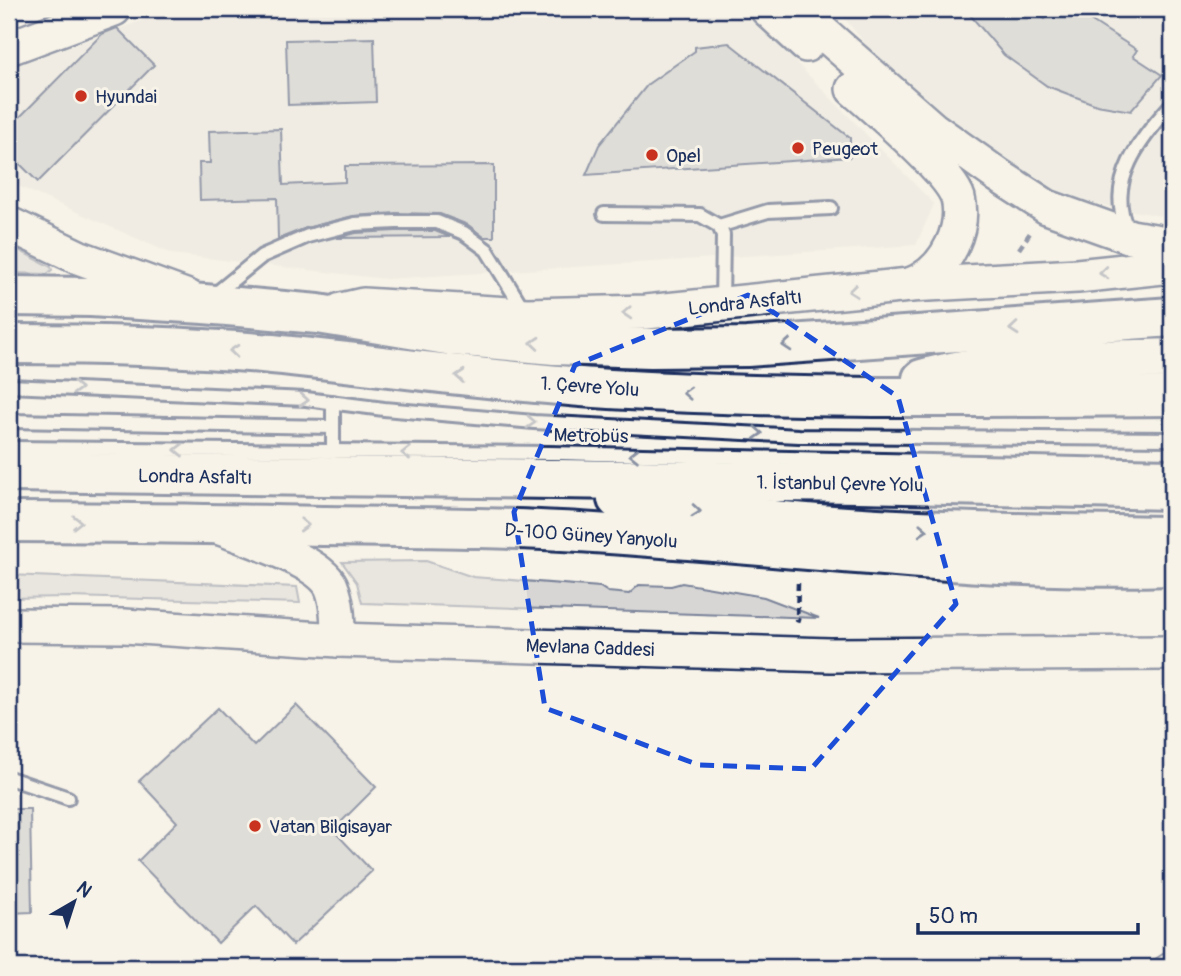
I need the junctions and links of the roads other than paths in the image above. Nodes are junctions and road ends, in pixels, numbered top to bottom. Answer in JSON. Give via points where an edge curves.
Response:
{"nodes":[{"id":1,"x":114,"y":9,"type":"edge"},
{"id":2,"x":767,"y":9,"type":"edge"},
{"id":3,"x":796,"y":9,"type":"edge"},
{"id":4,"x":9,"y":48,"type":"edge"},
{"id":5,"x":1172,"y":104,"type":"edge"},
{"id":6,"x":831,"y":208,"type":"dead end"},
{"id":7,"x":604,"y":214,"type":"dead end"},
{"id":8,"x":9,"y":224,"type":"edge"},
{"id":9,"x":719,"y":226,"type":"junction"},
{"id":10,"x":1131,"y":237,"type":"junction"},
{"id":11,"x":1172,"y":244,"type":"edge"},
{"id":12,"x":1172,"y":266,"type":"edge"},
{"id":13,"x":910,"y":285,"type":"junction"},
{"id":14,"x":9,"y":296,"type":"edge"},
{"id":15,"x":204,"y":304,"type":"junction"},
{"id":16,"x":722,"y":304,"type":"junction"},
{"id":17,"x":318,"y":314,"type":"junction"},
{"id":18,"x":527,"y":315,"type":"junction"},
{"id":19,"x":1172,"y":317,"type":"edge"},
{"id":20,"x":9,"y":344,"type":"edge"},
{"id":21,"x":1172,"y":358,"type":"edge"},
{"id":22,"x":9,"y":386,"type":"edge"},
{"id":23,"x":877,"y":396,"type":"junction"},
{"id":24,"x":1172,"y":396,"type":"edge"},
{"id":25,"x":333,"y":402,"type":"junction"},
{"id":26,"x":9,"y":421,"type":"edge"},
{"id":27,"x":333,"y":427,"type":"junction"},
{"id":28,"x":1172,"y":439,"type":"edge"},
{"id":29,"x":9,"y":448,"type":"edge"},
{"id":30,"x":333,"y":452,"type":"junction"},
{"id":31,"x":1172,"y":466,"type":"edge"},
{"id":32,"x":9,"y":472,"type":"edge"},
{"id":33,"x":508,"y":478,"type":"junction"},
{"id":34,"x":1172,"y":490,"type":"edge"},
{"id":35,"x":9,"y":522,"type":"edge"},
{"id":36,"x":206,"y":522,"type":"junction"},
{"id":37,"x":1172,"y":536,"type":"edge"},
{"id":38,"x":1172,"y":566,"type":"edge"},
{"id":39,"x":9,"y":625,"type":"edge"},
{"id":40,"x":338,"y":640,"type":"junction"},
{"id":41,"x":1172,"y":653,"type":"edge"},
{"id":42,"x":9,"y":778,"type":"edge"},
{"id":43,"x":68,"y":798,"type":"dead end"}],
"edges":[{"from":1,"to":4,"type":"main road"},
{"from":2,"to":13,"type":"main road","via":[[945,176],[958,198],[960,227],[947,256],[925,279]]},
{"from":3,"to":10,"type":"main road","via":[[933,129],[999,176],[1047,207]]},
{"from":5,"to":10,"type":"lane","via":[[1126,166],[1120,186],[1121,218]]},
{"from":6,"to":9,"type":"lane","via":[[768,211]]},
{"from":7,"to":9,"type":"lane","via":[[700,215]]},
{"from":8,"to":15,"type":"main road","via":[[78,257]]},
{"from":9,"to":16,"type":"lane","via":[[723,235]]},
{"from":10,"to":11,"type":"main road"},
{"from":12,"to":13,"type":"main road","name":"Londra Asfaltı","one_way":true},
{"from":13,"to":16,"type":"main road","name":"Londra Asfaltı","one_way":true},
{"from":14,"to":15,"type":"main road"},
{"from":15,"to":17,"type":"main road"},
{"from":15,"to":18,"type":"lane","via":[[262,256],[308,236],[355,224],[437,222],[464,233],[487,250]]},
{"from":16,"to":18,"type":"main road","name":"Londra Asfaltı","one_way":true,"via":[[646,312]]},
{"from":17,"to":18,"type":"main road","name":"Londra Asfaltı","via":[[363,305]]},
{"from":19,"to":17,"type":"main road","one_way":true,"via":[[760,347],[651,348],[453,335]]},
{"from":23,"to":20,"type":"main road","name":"1. Çevre Yolu","one_way":true,"via":[[735,396],[606,389],[181,347]]},
{"from":21,"to":23,"type":"main road","via":[[981,368],[925,378]]},
{"from":22,"to":25,"type":"lane","one_way":true},
{"from":23,"to":24,"type":"main road","name":"1. Çevre Yolu"},
{"from":25,"to":27,"type":"lane"},
{"from":25,"to":28,"type":"lane","one_way":true,"via":[[534,422],[799,436]]},
{"from":26,"to":27,"type":"lane"},
{"from":27,"to":30,"type":"lane"},
{"from":30,"to":29,"type":"lane","name":"Metrobüs","one_way":true},
{"from":31,"to":30,"type":"lane","name":"Metrobüs","one_way":true},
{"from":32,"to":33,"type":"main road","name":"Londra Asfaltı"},
{"from":33,"to":34,"type":"main road","name":"1. İstanbul Çevre Yolu"},
{"from":33,"to":37,"type":"main road","one_way":true,"via":[[681,510],[861,527]]},
{"from":35,"to":36,"type":"main road","name":"D-100 Güney Yanyolu","one_way":true},
{"from":36,"to":38,"type":"main road","name":"D-100 Güney Yanyolu","one_way":true,"via":[[580,532],[799,551],[1101,567]]},
{"from":36,"to":40,"type":"main road","via":[[319,571],[331,587]]},
{"from":39,"to":40,"type":"main road","name":"Mevlana Caddesi","via":[[124,626]]},
{"from":40,"to":41,"type":"main road","name":"Mevlana Caddesi","via":[[800,654]]},
{"from":42,"to":43,"type":"lane"}]}
